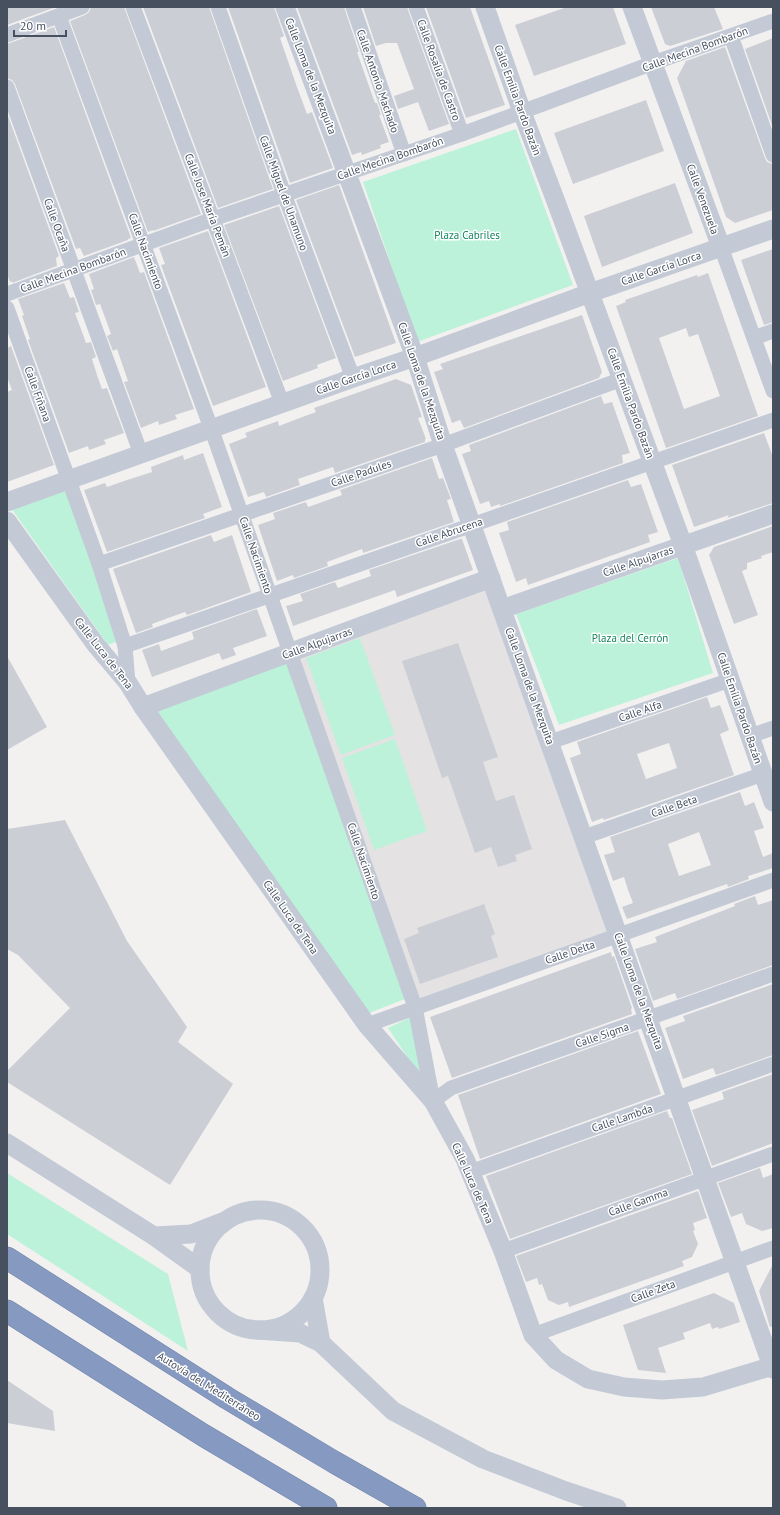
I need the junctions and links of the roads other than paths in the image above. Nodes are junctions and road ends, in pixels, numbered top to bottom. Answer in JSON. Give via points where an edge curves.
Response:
{"nodes":[{"id":1,"x":82,"y":7,"type":"edge"},
{"id":2,"x":133,"y":7,"type":"edge"},
{"id":3,"x":218,"y":7,"type":"edge"},
{"id":4,"x":285,"y":7,"type":"edge"},
{"id":5,"x":353,"y":7,"type":"edge"},
{"id":6,"x":416,"y":7,"type":"edge"},
{"id":7,"x":485,"y":7,"type":"edge"},
{"id":8,"x":632,"y":7,"type":"edge"},
{"id":9,"x":59,"y":16,"type":"junction"},
{"id":10,"x":773,"y":21,"type":"edge"},
{"id":11,"x":7,"y":35,"type":"edge"},
{"id":12,"x":731,"y":36,"type":"junction"},
{"id":13,"x":653,"y":63,"type":"junction"},
{"id":14,"x":7,"y":87,"type":"edge"},
{"id":15,"x":522,"y":112,"type":"junction"},
{"id":16,"x":462,"y":134,"type":"junction"},
{"id":17,"x":404,"y":154,"type":"junction"},
{"id":18,"x":773,"y":154,"type":"edge"},
{"id":19,"x":347,"y":173,"type":"junction"},
{"id":20,"x":284,"y":194,"type":"junction"},
{"id":21,"x":213,"y":219,"type":"junction"},
{"id":22,"x":773,"y":229,"type":"edge"},
{"id":23,"x":143,"y":244,"type":"junction"},
{"id":24,"x":721,"y":246,"type":"junction"},
{"id":25,"x":74,"y":270,"type":"junction"},
{"id":26,"x":590,"y":293,"type":"junction"},
{"id":27,"x":7,"y":294,"type":"edge"},
{"id":28,"x":7,"y":308,"type":"edge"},
{"id":29,"x":773,"y":331,"type":"edge"},
{"id":30,"x":754,"y":338,"type":"junction"},
{"id":31,"x":415,"y":358,"type":"junction"},
{"id":32,"x":353,"y":378,"type":"junction"},
{"id":33,"x":622,"y":379,"type":"junction"},
{"id":34,"x":773,"y":391,"type":"edge"},
{"id":35,"x":282,"y":403,"type":"junction"},
{"id":36,"x":773,"y":420,"type":"edge"},
{"id":37,"x":211,"y":428,"type":"junction"},
{"id":38,"x":443,"y":445,"type":"junction"},
{"id":39,"x":141,"y":454,"type":"junction"},
{"id":40,"x":653,"y":462,"type":"junction"},
{"id":41,"x":69,"y":480,"type":"junction"},
{"id":42,"x":7,"y":502,"type":"edge"},
{"id":43,"x":773,"y":514,"type":"edge"},
{"id":44,"x":242,"y":515,"type":"junction"},
{"id":45,"x":7,"y":521,"type":"edge"},
{"id":46,"x":472,"y":524,"type":"junction"},
{"id":47,"x":683,"y":545,"type":"junction"},
{"id":48,"x":99,"y":564,"type":"junction"},
{"id":49,"x":491,"y":578,"type":"junction"},
{"id":50,"x":270,"y":595,"type":"junction"},
{"id":51,"x":502,"y":609,"type":"junction"},
{"id":52,"x":125,"y":646,"type":"junction"},
{"id":53,"x":290,"y":653,"type":"junction"},
{"id":54,"x":730,"y":680,"type":"junction"},
{"id":55,"x":128,"y":683,"type":"junction"},
{"id":56,"x":143,"y":707,"type":"junction"},
{"id":57,"x":773,"y":728,"type":"edge"},
{"id":58,"x":750,"y":736,"type":"junction"},
{"id":59,"x":550,"y":742,"type":"junction"},
{"id":60,"x":763,"y":774,"type":"junction"},
{"id":61,"x":773,"y":802,"type":"edge"},
{"id":62,"x":584,"y":837,"type":"junction"},
{"id":63,"x":773,"y":880,"type":"edge"},
{"id":64,"x":619,"y":935,"type":"junction"},
{"id":65,"x":773,"y":974,"type":"edge"},
{"id":66,"x":415,"y":1007,"type":"junction"},
{"id":67,"x":649,"y":1018,"type":"junction"},
{"id":68,"x":367,"y":1025,"type":"junction"},
{"id":69,"x":773,"y":1064,"type":"edge"},
{"id":70,"x":677,"y":1098,"type":"junction"},
{"id":71,"x":434,"y":1101,"type":"junction"},
{"id":72,"x":7,"y":1143,"type":"edge"},
{"id":73,"x":773,"y":1154,"type":"edge"},
{"id":74,"x":470,"y":1172,"type":"junction"},
{"id":75,"x":705,"y":1178,"type":"junction"},
{"id":76,"x":226,"y":1220,"type":"junction"},
{"id":77,"x":154,"y":1236,"type":"junction"},
{"id":78,"x":773,"y":1248,"type":"edge"},
{"id":79,"x":503,"y":1251,"type":"junction"},
{"id":80,"x":7,"y":1258,"type":"edge"},
{"id":81,"x":734,"y":1261,"type":"junction"},
{"id":82,"x":200,"y":1269,"type":"junction"},
{"id":83,"x":313,"y":1298,"type":"junction"},
{"id":84,"x":7,"y":1310,"type":"edge"},
{"id":85,"x":257,"y":1330,"type":"junction"},
{"id":86,"x":533,"y":1335,"type":"junction"},
{"id":87,"x":322,"y":1343,"type":"junction"},
{"id":88,"x":772,"y":1367,"type":"edge"},
{"id":89,"x":326,"y":1508,"type":"edge"},
{"id":90,"x":415,"y":1508,"type":"edge"},
{"id":91,"x":617,"y":1508,"type":"edge"}],
"edges":[{"from":1,"to":9,"type":"street"},
{"from":2,"to":21,"type":"street","name":"Calle Jose María Pemán"},
{"from":3,"to":20,"type":"street","name":"Calle Miguel de Unamuno"},
{"from":4,"to":19,"type":"street","name":"Calle Loma de la Mezquita"},
{"from":5,"to":17,"type":"street","name":"Calle Antonio Machado"},
{"from":6,"to":16,"type":"street","name":"Calle Rosalía de Castro"},
{"from":7,"to":15,"type":"street","name":"Calle Emilia Pardo Bazán"},
{"from":8,"to":13,"type":"street","name":"Calle Venezuela"},
{"from":9,"to":11,"type":"street"},
{"from":9,"to":23,"type":"street","name":"Calle Nacimiento"},
{"from":10,"to":12,"type":"street","name":"Calle Mecina Bombarón"},
{"from":12,"to":13,"type":"street","name":"Calle Mecina Bombarón"},
{"from":12,"to":18,"type":"street"},
{"from":13,"to":15,"type":"street","name":"Calle Mecina Bombarón"},
{"from":13,"to":24,"type":"street","name":"Calle Venezuela"},
{"from":14,"to":25,"type":"street","name":"Calle Ocaña"},
{"from":15,"to":16,"type":"street","name":"Calle Mecina Bombarón"},
{"from":15,"to":26,"type":"street","name":"Calle Emilia Pardo Bazán"},
{"from":16,"to":17,"type":"street","name":"Calle Mecina Bombarón"},
{"from":17,"to":19,"type":"street","name":"Calle Mecina Bombarón"},
{"from":19,"to":20,"type":"street","name":"Calle Mecina Bombarón"},
{"from":19,"to":31,"type":"street","name":"Calle Loma de la Mezquita"},
{"from":20,"to":21,"type":"street","name":"Calle Mecina Bombarón"},
{"from":20,"to":32,"type":"street","name":"Calle Miguel de Unamuno"},
{"from":21,"to":23,"type":"street","name":"Calle Mecina Bombarón"},
{"from":21,"to":35,"type":"street","name":"Calle Jose María Pemán"},
{"from":22,"to":24,"type":"street","name":"Calle García Lorca"},
{"from":23,"to":25,"type":"street","name":"Calle Mecina Bombarón"},
{"from":23,"to":37,"type":"street","name":"Calle Nacimiento"},
{"from":24,"to":26,"type":"street","name":"Calle García Lorca"},
{"from":24,"to":30,"type":"street","name":"Calle Venezuela"},
{"from":25,"to":27,"type":"street","name":"Calle Mecina Bombarón"},
{"from":25,"to":39,"type":"street","name":"Calle Ocaña"},
{"from":26,"to":31,"type":"street","name":"Calle García Lorca"},
{"from":26,"to":33,"type":"street","name":"Calle Emilia Pardo Bazán"},
{"from":28,"to":41,"type":"street","name":"Calle Fiñana"},
{"from":29,"to":30,"type":"street"},
{"from":30,"to":34,"type":"street","name":"Calle Venezuela"},
{"from":31,"to":32,"type":"street","name":"Calle García Lorca"},
{"from":31,"to":38,"type":"street","name":"Calle Loma de la Mezquita"},
{"from":32,"to":35,"type":"street","name":"Calle García Lorca"},
{"from":33,"to":38,"type":"street","name":"Calle Padules"},
{"from":33,"to":40,"type":"street","name":"Calle Emilia Pardo Bazán"},
{"from":35,"to":37,"type":"street","name":"Calle García Lorca"},
{"from":36,"to":40,"type":"street","name":"Calle Abrucena"},
{"from":37,"to":39,"type":"street","name":"Calle García Lorca"},
{"from":37,"to":44,"type":"street","name":"Calle Nacimiento"},
{"from":38,"to":44,"type":"street","name":"Calle Padules"},
{"from":38,"to":46,"type":"street","name":"Calle Loma de la Mezquita"},
{"from":39,"to":41,"type":"street","name":"Calle García Lorca"},
{"from":40,"to":46,"type":"street","name":"Calle Abrucena"},
{"from":40,"to":47,"type":"street","name":"Calle Emilia Pardo Bazán"},
{"from":41,"to":42,"type":"street","name":"Calle García Lorca"},
{"from":41,"to":48,"type":"street","name":"Calle Fiñana"},
{"from":43,"to":47,"type":"street","name":"Calle Alpujarras"},
{"from":44,"to":48,"type":"street","name":"Calle Padules"},
{"from":44,"to":50,"type":"street","name":"Calle Nacimiento"},
{"from":45,"to":55,"type":"street","name":"Calle Luca de Tena","via":[[96,645]]},
{"from":46,"to":49,"type":"street","name":"Calle Loma de la Mezquita"},
{"from":46,"to":50,"type":"street","name":"Calle Abrucena"},
{"from":47,"to":51,"type":"street","name":"Calle Alpujarras"},
{"from":47,"to":54,"type":"street","name":"Calle Emilia Pardo Bazán"},
{"from":48,"to":52,"type":"street","name":"Calle Fiñana"},
{"from":49,"to":51,"type":"street","name":"Calle Loma de la Mezquita"},
{"from":49,"to":53,"type":"street","name":"Calle Alpujarras"},
{"from":50,"to":52,"type":"street","name":"Calle Abrucena"},
{"from":50,"to":53,"type":"street","name":"Calle Nacimiento"},
{"from":51,"to":59,"type":"street","name":"Calle Loma de la Mezquita"},
{"from":52,"to":55,"type":"street","name":"Calle Fiñana"},
{"from":53,"to":56,"type":"street","name":"Calle Alpujarras"},
{"from":53,"to":66,"type":"street","name":"Calle Nacimiento"},
{"from":54,"to":58,"type":"street","name":"Calle Emilia Pardo Bazán"},
{"from":54,"to":59,"type":"street","name":"Calle Alfa"},
{"from":55,"to":56,"type":"street","name":"Calle Luca de Tena"},
{"from":56,"to":68,"type":"street","name":"Calle Luca de Tena"},
{"from":57,"to":58,"type":"street"},
{"from":58,"to":60,"type":"street","name":"Calle Emilia Pardo Bazán"},
{"from":59,"to":62,"type":"street","name":"Calle Loma de la Mezquita"},
{"from":60,"to":61,"type":"street","name":"Calle Emilia Pardo Bazán"},
{"from":60,"to":62,"type":"street","name":"Calle Beta"},
{"from":62,"to":64,"type":"street","name":"Calle Loma de la Mezquita"},
{"from":63,"to":64,"type":"street","name":"Calle Delta"},
{"from":64,"to":66,"type":"street","name":"Calle Delta"},
{"from":64,"to":67,"type":"street","name":"Calle Loma de la Mezquita"},
{"from":65,"to":67,"type":"street","name":"Calle Sigma"},
{"from":66,"to":68,"type":"street","name":"Calle Delta"},
{"from":66,"to":71,"type":"street","name":"Calle Nacimiento"},
{"from":67,"to":70,"type":"street","name":"Calle Loma de la Mezquita"},
{"from":67,"to":71,"type":"street","name":"Calle Sigma","via":[[451,1088]]},
{"from":68,"to":71,"type":"street","name":"Calle Luca de Tena"},
{"from":69,"to":70,"type":"street","name":"Calle Lambda"},
{"from":70,"to":74,"type":"street","name":"Calle Lambda"},
{"from":70,"to":75,"type":"street","name":"Calle Loma de la Mezquita"},
{"from":71,"to":74,"type":"street","name":"Calle Luca de Tena"},
{"from":72,"to":77,"type":"street"},
{"from":73,"to":75,"type":"street","name":"Calle Gamma"},
{"from":74,"to":79,"type":"street","name":"Calle Luca de Tena"},
{"from":75,"to":79,"type":"street","name":"Calle Gamma"},
{"from":75,"to":81,"type":"street","name":"Calle Loma de la Mezquita"},
{"from":76,"to":77,"type":"street","via":[[191,1234]]},
{"from":76,"to":82,"type":"street","via":[[212,1234],[203,1250]]},
{"from":76,"to":83,"type":"street","via":[[244,1212],[264,1210],[283,1215],[300,1225],[312,1241],[319,1259],[319,1279]]},
{"from":77,"to":82,"type":"street"},
{"from":78,"to":81,"type":"street","name":"Calle Zeta"},
{"from":79,"to":86,"type":"street","name":"Calle Luca de Tena"},
{"from":80,"to":90,"type":"highway","name":"Autovía del Mediterráneo","via":[[227,1398]]},
{"from":81,"to":86,"type":"street","name":"Calle Zeta"},
{"from":81,"to":88,"type":"street","name":"Calle Loma de la Mezquita"},
{"from":82,"to":85,"type":"street","via":[[202,1287],[210,1304],[223,1317],[239,1326]]},
{"from":83,"to":85,"type":"street","via":[[303,1312],[290,1322],[274,1328]]},
{"from":83,"to":87,"type":"street"},
{"from":84,"to":89,"type":"highway","via":[[204,1436]]},
{"from":85,"to":87,"type":"street","via":[[300,1333]]},
{"from":86,"to":88,"type":"street","via":[[556,1360],[588,1379],[624,1387],[662,1390],[703,1387]]},
{"from":87,"to":91,"type":"street","via":[[393,1411],[483,1459]]}]}
